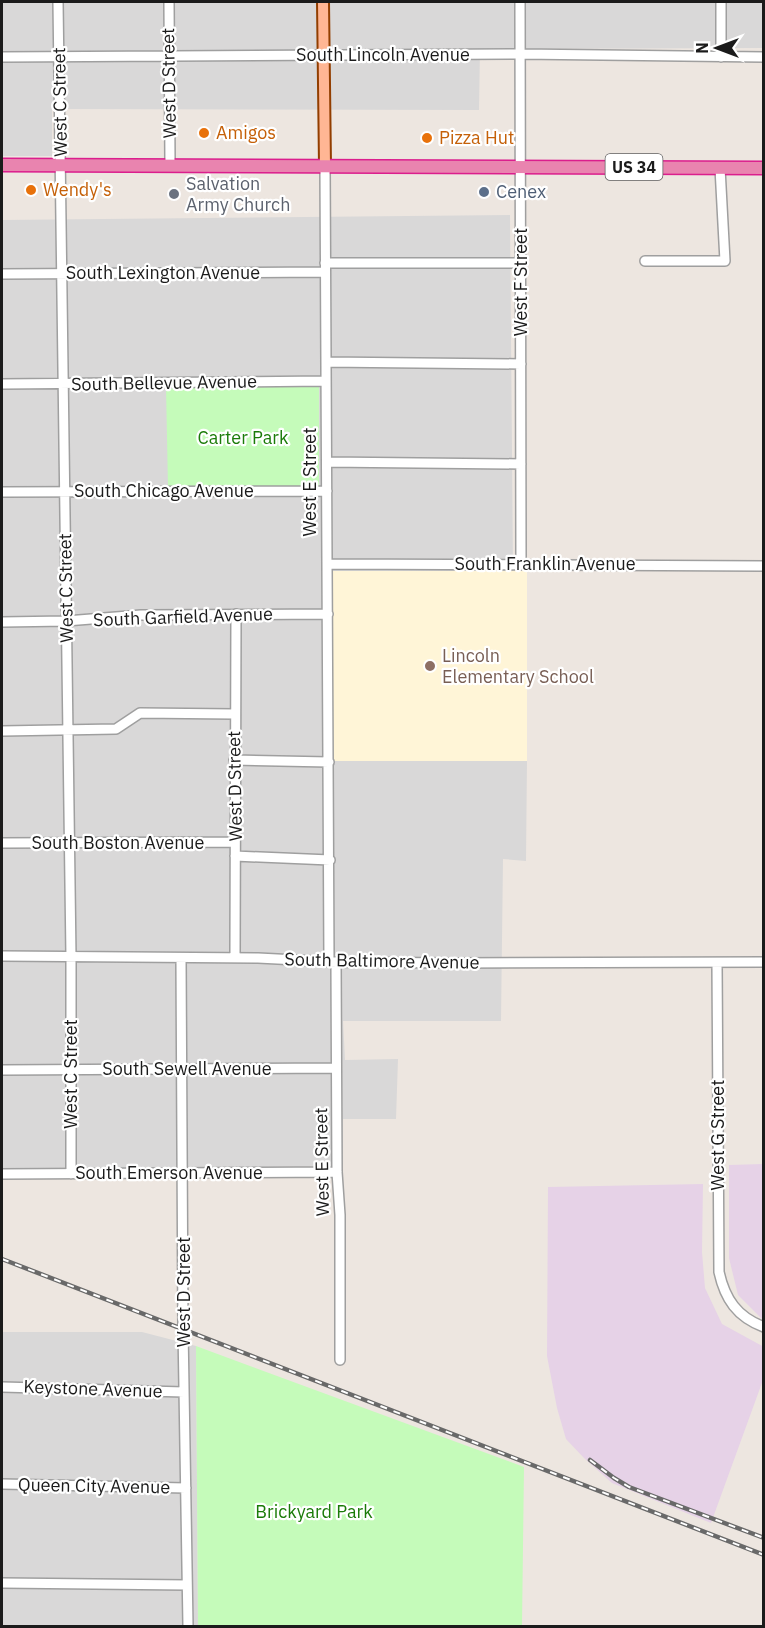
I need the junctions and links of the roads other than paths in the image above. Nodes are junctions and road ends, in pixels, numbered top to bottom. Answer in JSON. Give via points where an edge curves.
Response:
{"nodes":[{"id":1,"x":58,"y":2,"type":"edge"},
{"id":2,"x":169,"y":2,"type":"edge"},
{"id":3,"x":323,"y":2,"type":"edge"},
{"id":4,"x":520,"y":2,"type":"edge"},
{"id":5,"x":721,"y":2,"type":"edge"},
{"id":6,"x":521,"y":54,"type":"junction"},
{"id":7,"x":323,"y":55,"type":"junction"},
{"id":8,"x":169,"y":56,"type":"junction"},
{"id":9,"x":2,"y":57,"type":"edge"},
{"id":10,"x":59,"y":57,"type":"junction"},
{"id":11,"x":721,"y":57,"type":"junction"},
{"id":12,"x":764,"y":57,"type":"edge"},
{"id":13,"x":2,"y":165,"type":"edge"},
{"id":14,"x":60,"y":165,"type":"junction"},
{"id":15,"x":170,"y":165,"type":"junction"},
{"id":16,"x":325,"y":166,"type":"junction"},
{"id":17,"x":522,"y":167,"type":"junction"},
{"id":18,"x":720,"y":168,"type":"junction"},
{"id":19,"x":764,"y":168,"type":"edge"},
{"id":20,"x":645,"y":261,"type":"dead end"},
{"id":21,"x":521,"y":263,"type":"junction"},
{"id":22,"x":326,"y":267,"type":"junction"},
{"id":23,"x":62,"y":273,"type":"junction"},
{"id":24,"x":2,"y":274,"type":"edge"},
{"id":25,"x":326,"y":362,"type":"junction"},
{"id":26,"x":521,"y":364,"type":"junction"},
{"id":27,"x":326,"y":381,"type":"junction"},
{"id":28,"x":2,"y":384,"type":"edge"},
{"id":29,"x":63,"y":384,"type":"junction"},
{"id":30,"x":327,"y":462,"type":"junction"},
{"id":31,"x":521,"y":464,"type":"junction"},
{"id":32,"x":64,"y":491,"type":"junction"},
{"id":33,"x":327,"y":491,"type":"junction"},
{"id":34,"x":2,"y":492,"type":"edge"},
{"id":35,"x":521,"y":563,"type":"junction"},
{"id":36,"x":327,"y":564,"type":"junction"},
{"id":37,"x":764,"y":566,"type":"edge"},
{"id":38,"x":236,"y":614,"type":"junction"},
{"id":39,"x":328,"y":614,"type":"junction"},
{"id":40,"x":66,"y":621,"type":"junction"},
{"id":41,"x":2,"y":622,"type":"edge"},
{"id":42,"x":234,"y":714,"type":"junction"},
{"id":43,"x":2,"y":731,"type":"edge"},
{"id":44,"x":68,"y":731,"type":"junction"},
{"id":45,"x":234,"y":760,"type":"junction"},
{"id":46,"x":329,"y":762,"type":"junction"},
{"id":47,"x":70,"y":842,"type":"junction"},
{"id":48,"x":235,"y":842,"type":"junction"},
{"id":49,"x":2,"y":843,"type":"edge"},
{"id":50,"x":236,"y":856,"type":"junction"},
{"id":51,"x":330,"y":860,"type":"junction"},
{"id":52,"x":2,"y":956,"type":"edge"},
{"id":53,"x":71,"y":957,"type":"junction"},
{"id":54,"x":181,"y":958,"type":"junction"},
{"id":55,"x":235,"y":958,"type":"junction"},
{"id":56,"x":333,"y":962,"type":"junction"},
{"id":57,"x":764,"y":962,"type":"edge"},
{"id":58,"x":717,"y":963,"type":"junction"},
{"id":59,"x":336,"y":1068,"type":"junction"},
{"id":60,"x":182,"y":1069,"type":"junction"},
{"id":61,"x":2,"y":1070,"type":"edge"},
{"id":62,"x":71,"y":1070,"type":"junction"},
{"id":63,"x":337,"y":1172,"type":"junction"},
{"id":64,"x":2,"y":1174,"type":"edge"},
{"id":65,"x":71,"y":1174,"type":"junction"},
{"id":66,"x":183,"y":1174,"type":"junction"},
{"id":67,"x":764,"y":1328,"type":"edge"},
{"id":68,"x":340,"y":1360,"type":"dead end"},
{"id":69,"x":2,"y":1387,"type":"edge"},
{"id":70,"x":184,"y":1392,"type":"junction"},
{"id":71,"x":2,"y":1484,"type":"edge"},
{"id":72,"x":186,"y":1488,"type":"junction"},
{"id":73,"x":2,"y":1583,"type":"edge"},
{"id":74,"x":187,"y":1585,"type":"junction"},
{"id":75,"x":188,"y":1626,"type":"edge"}],
"edges":[{"from":1,"to":10,"type":"street","name":"West C Street"},
{"from":2,"to":8,"type":"street","name":"West D Street"},
{"from":3,"to":7,"type":"main road","name":"West E Street"},
{"from":4,"to":6,"type":"street","name":"West F Street"},
{"from":5,"to":11,"type":"street"},
{"from":6,"to":7,"type":"street","name":"South Lincoln Avenue"},
{"from":6,"to":11,"type":"street","name":"South Lincoln Avenue"},
{"from":6,"to":17,"type":"street","name":"West F Street"},
{"from":7,"to":8,"type":"street","name":"South Lincoln Avenue"},
{"from":7,"to":16,"type":"main road","name":"West E Street"},
{"from":8,"to":10,"type":"street","name":"South Lincoln Avenue"},
{"from":8,"to":15,"type":"street","name":"West D Street"},
{"from":9,"to":10,"type":"street","name":"South Lincoln Avenue"},
{"from":10,"to":14,"type":"street","name":"West C Street"},
{"from":11,"to":12,"type":"street","name":"South Lincoln Avenue"},
{"from":13,"to":14,"type":"highway","number":"US 34"},
{"from":14,"to":15,"type":"highway","number":"US 34"},
{"from":14,"to":23,"type":"street","name":"West C Street"},
{"from":15,"to":16,"type":"highway","number":"US 34"},
{"from":16,"to":17,"type":"highway","number":"US 34"},
{"from":16,"to":22,"type":"street","name":"West E Street"},
{"from":17,"to":18,"type":"highway","number":"US 34"},
{"from":17,"to":21,"type":"street","name":"West F Street"},
{"from":18,"to":19,"type":"highway","number":"US 34"},
{"from":18,"to":20,"type":"street","via":[[725,261]]},
{"from":21,"to":22,"type":"street","name":"South Lexington Avenue"},
{"from":21,"to":26,"type":"street","name":"West F Street"},
{"from":22,"to":23,"type":"street","name":"South Lexington Avenue"},
{"from":22,"to":25,"type":"street","name":"West E Street"},
{"from":23,"to":24,"type":"street","name":"South Lexington Avenue"},
{"from":23,"to":29,"type":"street","name":"West C Street"},
{"from":25,"to":26,"type":"street"},
{"from":25,"to":27,"type":"street","name":"West E Street"},
{"from":26,"to":31,"type":"street","name":"West F Street"},
{"from":27,"to":29,"type":"street","name":"South Bellevue Avenue"},
{"from":27,"to":30,"type":"street","name":"West E Street"},
{"from":28,"to":29,"type":"street","name":"South Bellevue Avenue"},
{"from":29,"to":32,"type":"street","name":"West C Street"},
{"from":30,"to":31,"type":"street"},
{"from":30,"to":33,"type":"street","name":"West E Street"},
{"from":31,"to":35,"type":"street","name":"West F Street"},
{"from":32,"to":33,"type":"street","name":"South Chicago Avenue"},
{"from":32,"to":34,"type":"street","name":"South Chicago Avenue"},
{"from":32,"to":40,"type":"street","name":"West C Street"},
{"from":33,"to":36,"type":"street","name":"West E Street"},
{"from":35,"to":36,"type":"street","name":"South Franklin Avenue"},
{"from":35,"to":37,"type":"street","name":"South Franklin Avenue"},
{"from":36,"to":39,"type":"street","name":"West E Street"},
{"from":38,"to":39,"type":"street","name":"South Garfield Avenue"},
{"from":38,"to":40,"type":"street","name":"South Garfield Avenue"},
{"from":38,"to":42,"type":"street","name":"West D Street"},
{"from":39,"to":46,"type":"street","name":"West E Street"},
{"from":40,"to":41,"type":"street","name":"South Garfield Avenue"},
{"from":40,"to":44,"type":"street","name":"West C Street"},
{"from":42,"to":44,"type":"street","via":[[140,713],[116,729]]},
{"from":42,"to":45,"type":"street","name":"West D Street"},
{"from":43,"to":44,"type":"street"},
{"from":44,"to":47,"type":"street","name":"West C Street"},
{"from":45,"to":46,"type":"street"},
{"from":45,"to":48,"type":"street","name":"West D Street"},
{"from":46,"to":51,"type":"street","name":"West E Street"},
{"from":47,"to":48,"type":"street","name":"South Boston Avenue"},
{"from":47,"to":49,"type":"street","name":"South Boston Avenue"},
{"from":47,"to":53,"type":"street","name":"West C Street"},
{"from":48,"to":50,"type":"street","name":"West D Street"},
{"from":50,"to":51,"type":"street"},
{"from":50,"to":55,"type":"street","name":"West D Street"},
{"from":51,"to":56,"type":"street","name":"West E Street"},
{"from":52,"to":53,"type":"street","name":"South Baltimore Avenue"},
{"from":53,"to":54,"type":"street","name":"South Baltimore Avenue"},
{"from":53,"to":62,"type":"street","name":"West C Street"},
{"from":54,"to":55,"type":"street","name":"South Baltimore Avenue"},
{"from":54,"to":60,"type":"street","name":"West D Street"},
{"from":55,"to":56,"type":"street","name":"South Baltimore Avenue"},
{"from":56,"to":58,"type":"street","name":"South Baltimore Avenue"},
{"from":56,"to":59,"type":"street","name":"West E Street"},
{"from":57,"to":58,"type":"street","name":"South Baltimore Avenue"},
{"from":58,"to":67,"type":"street","name":"West G Street","via":[[719,1272],[732,1305],[741,1316]]},
{"from":59,"to":60,"type":"street","name":"South Sewell Avenue"},
{"from":59,"to":63,"type":"street","name":"West E Street"},
{"from":60,"to":62,"type":"street","name":"South Sewell Avenue"},
{"from":60,"to":66,"type":"street","name":"West D Street"},
{"from":61,"to":62,"type":"street","name":"South Sewell Avenue"},
{"from":62,"to":65,"type":"street","name":"West C Street"},
{"from":63,"to":66,"type":"street","name":"South Emerson Avenue"},
{"from":63,"to":68,"type":"street","name":"West E Street"},
{"from":64,"to":65,"type":"street","name":"South Emerson Avenue"},
{"from":65,"to":66,"type":"street","name":"South Emerson Avenue"},
{"from":66,"to":70,"type":"street","name":"West D Street"},
{"from":69,"to":70,"type":"street","name":"Keystone Avenue"},
{"from":70,"to":72,"type":"street","name":"West D Street"},
{"from":71,"to":72,"type":"street","name":"Queen City Avenue"},
{"from":72,"to":74,"type":"street","name":"West D Street"},
{"from":73,"to":74,"type":"street"},
{"from":74,"to":75,"type":"street","name":"West D Street"}]}
